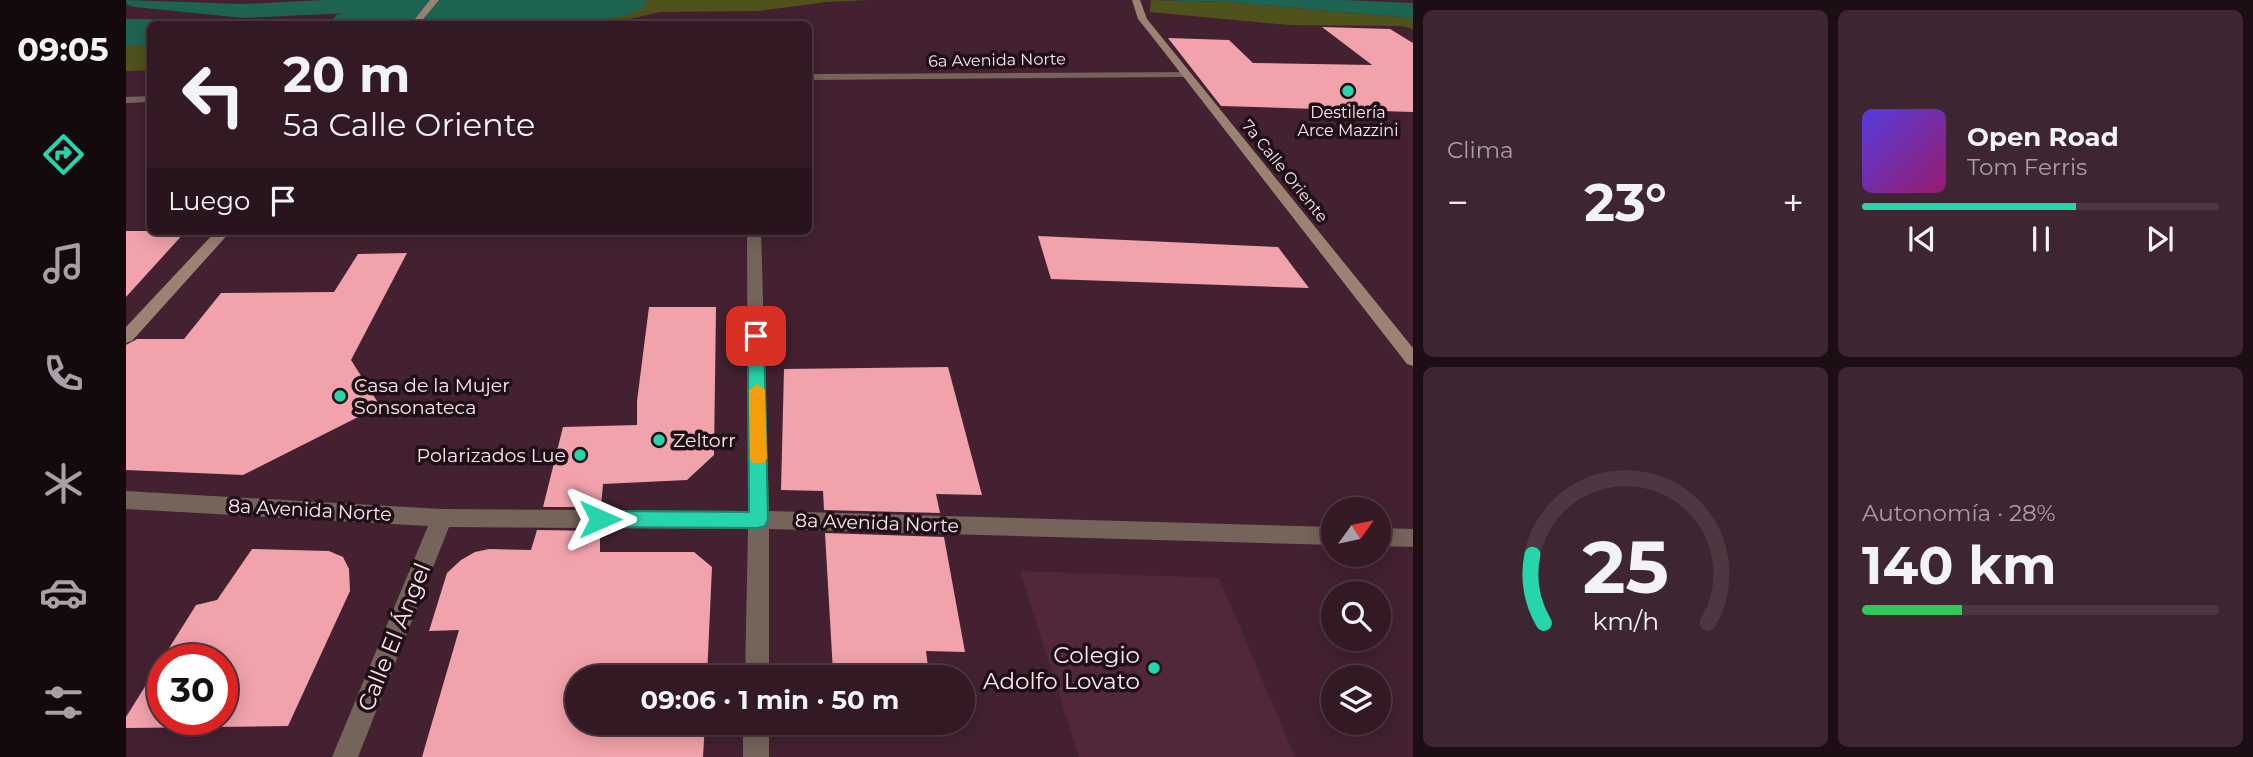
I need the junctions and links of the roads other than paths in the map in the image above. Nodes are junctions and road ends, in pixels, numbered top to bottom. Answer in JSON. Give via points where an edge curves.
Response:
{"nodes":[{"id":1,"x":436,"y":0,"type":"edge"},
{"id":2,"x":1136,"y":3,"type":"edge"},
{"id":3,"x":418,"y":21,"type":"edge"},
{"id":4,"x":1186,"y":74,"type":"junction"},
{"id":5,"x":812,"y":77,"type":"edge"},
{"id":6,"x":147,"y":99,"type":"edge"},
{"id":7,"x":126,"y":100,"type":"edge"},
{"id":8,"x":220,"y":235,"type":"edge"},
{"id":9,"x":754,"y":235,"type":"edge"},
{"id":10,"x":126,"y":337,"type":"edge"},
{"id":11,"x":1413,"y":360,"type":"edge"},
{"id":12,"x":126,"y":500,"type":"edge"},
{"id":13,"x":442,"y":518,"type":"junction"},
{"id":14,"x":758,"y":520,"type":"junction"},
{"id":15,"x":1321,"y":536,"type":"edge"},
{"id":16,"x":1391,"y":537,"type":"edge"},
{"id":17,"x":1413,"y":538,"type":"edge"},
{"id":18,"x":757,"y":665,"type":"edge"},
{"id":19,"x":756,"y":735,"type":"edge"},
{"id":20,"x":345,"y":757,"type":"edge"},
{"id":21,"x":756,"y":757,"type":"edge"}],
"edges":[{"from":1,"to":3,"type":"main road"},
{"from":2,"to":4,"type":"main road","name":"7a Calle Oriente"},
{"from":4,"to":5,"type":"street","name":"6a Avenida Norte"},
{"from":4,"to":11,"type":"main road","name":"7a Calle Oriente"},
{"from":6,"to":7,"type":"street"},
{"from":8,"to":10,"type":"main road"},
{"from":9,"to":14,"type":"street"},
{"from":12,"to":13,"type":"street","name":"8a Avenida Norte"},
{"from":13,"to":14,"type":"street","name":"8a Avenida Norte"},
{"from":13,"to":20,"type":"street","name":"Calle El Ángel"},
{"from":14,"to":15,"type":"street","name":"8a Avenida Norte"},
{"from":14,"to":18,"type":"street"},
{"from":16,"to":17,"type":"street"},
{"from":19,"to":21,"type":"street"}]}
